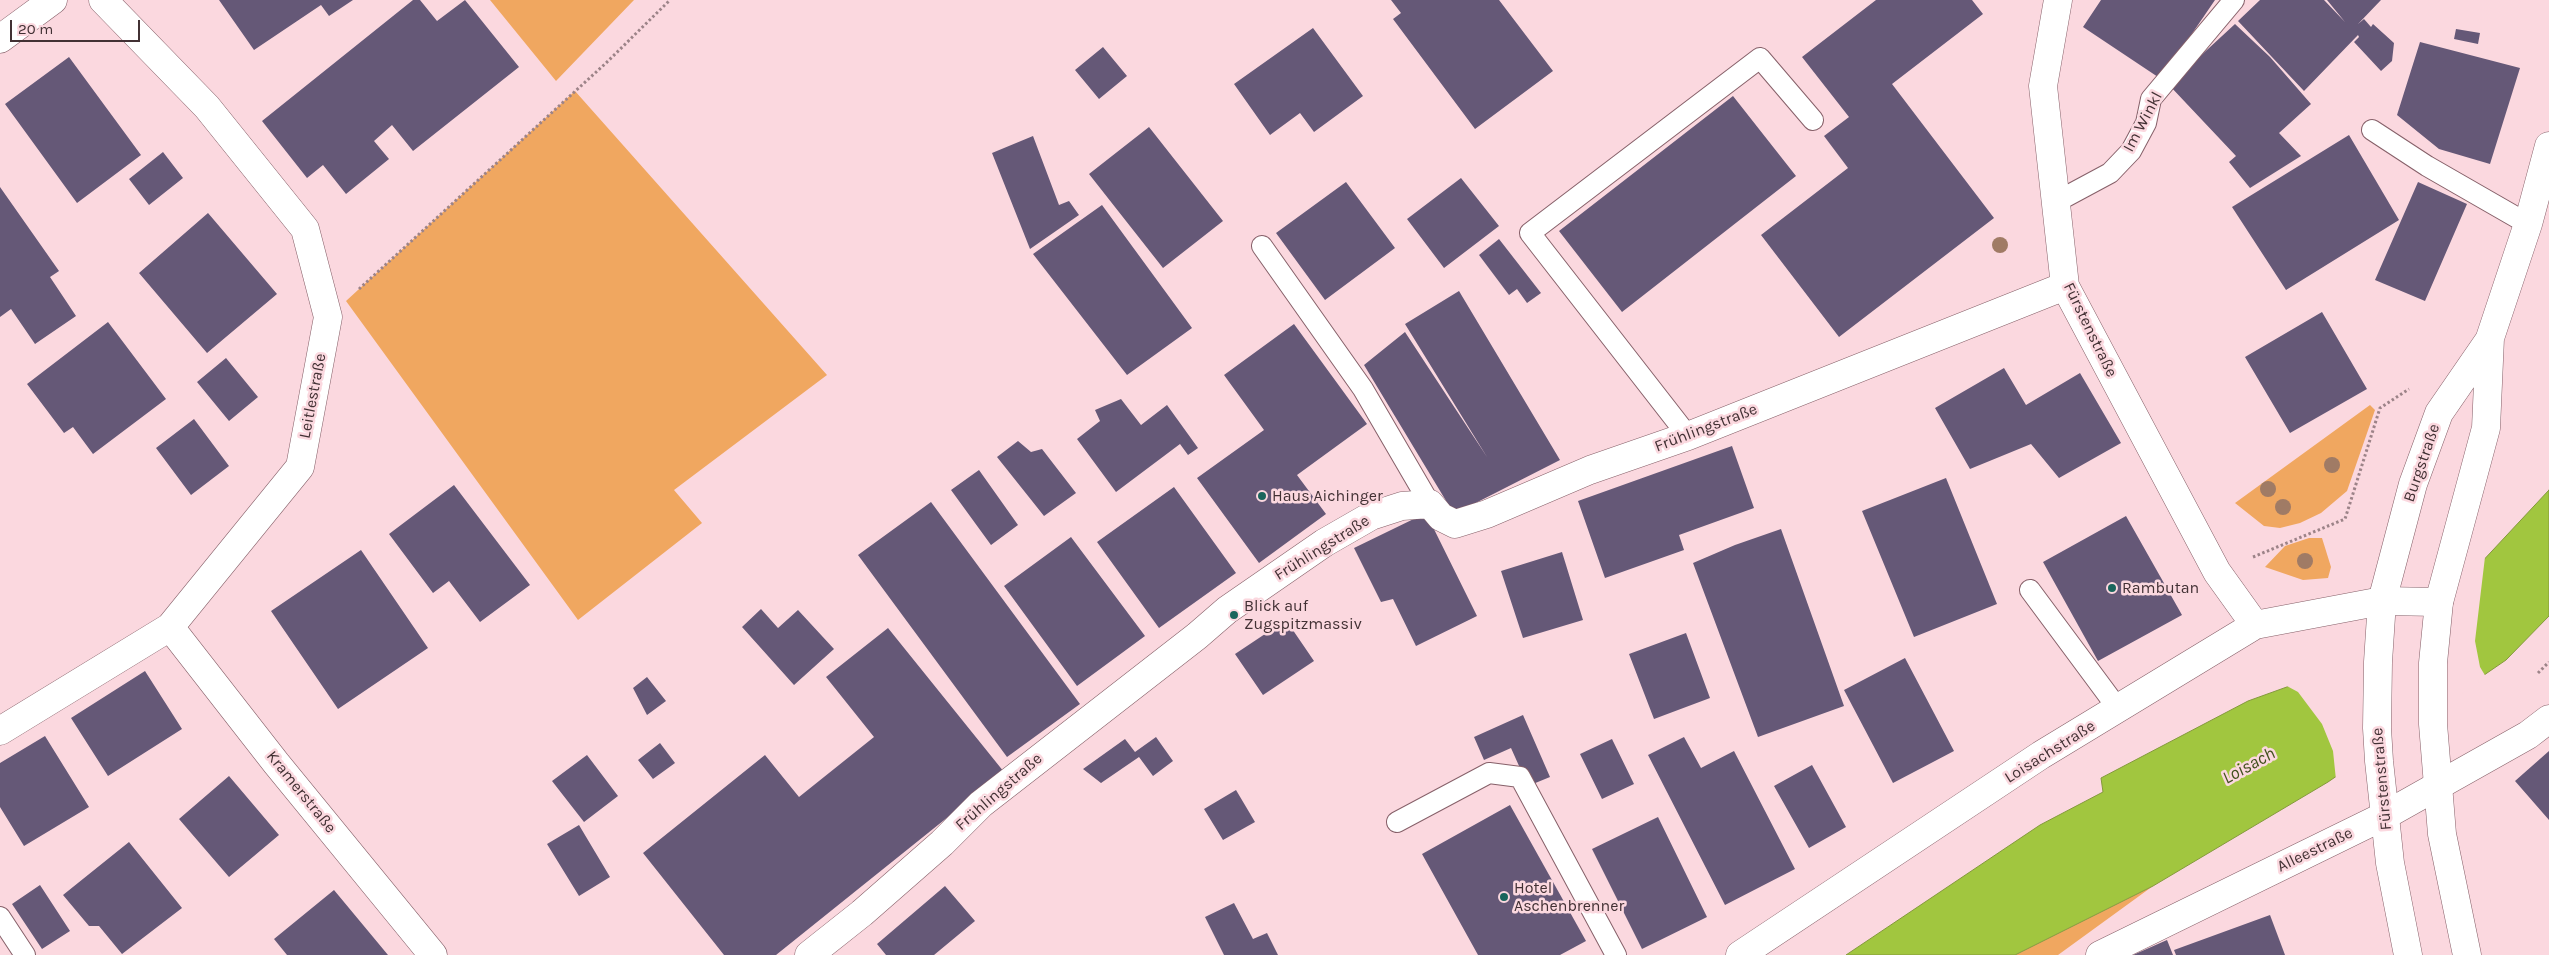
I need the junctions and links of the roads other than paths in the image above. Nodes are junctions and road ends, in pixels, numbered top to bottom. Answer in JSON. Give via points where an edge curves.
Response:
{"nodes":[{"id":1,"x":53,"y":0,"type":"edge"},
{"id":2,"x":103,"y":0,"type":"edge"},
{"id":3,"x":2058,"y":0,"type":"edge"},
{"id":4,"x":2234,"y":0,"type":"edge"},
{"id":5,"x":0,"y":39,"type":"edge"},
{"id":6,"x":1813,"y":120,"type":"dead end"},
{"id":7,"x":2372,"y":130,"type":"dead end"},
{"id":8,"x":2549,"y":146,"type":"edge"},
{"id":9,"x":2056,"y":202,"type":"junction"},
{"id":10,"x":2528,"y":224,"type":"junction"},
{"id":11,"x":1262,"y":246,"type":"dead end"},
{"id":12,"x":2065,"y":286,"type":"junction"},
{"id":13,"x":2490,"y":338,"type":"junction"},
{"id":14,"x":1688,"y":436,"type":"junction"},
{"id":15,"x":1430,"y":504,"type":"junction"},
{"id":16,"x":2030,"y":590,"type":"dead end"},
{"id":17,"x":2382,"y":601,"type":"junction"},
{"id":18,"x":2439,"y":602,"type":"junction"},
{"id":19,"x":2255,"y":625,"type":"junction"},
{"id":20,"x":170,"y":627,"type":"junction"},
{"id":21,"x":2119,"y":710,"type":"junction"},
{"id":22,"x":2549,"y":719,"type":"edge"},
{"id":23,"x":0,"y":731,"type":"edge"},
{"id":24,"x":2437,"y":786,"type":"junction"},
{"id":25,"x":2384,"y":816,"type":"junction"},
{"id":26,"x":1397,"y":822,"type":"dead end"},
{"id":27,"x":0,"y":917,"type":"edge"},
{"id":28,"x":25,"y":955,"type":"edge"},
{"id":29,"x":433,"y":955,"type":"edge"},
{"id":30,"x":809,"y":955,"type":"edge"},
{"id":31,"x":1616,"y":955,"type":"edge"},
{"id":32,"x":1740,"y":955,"type":"edge"},
{"id":33,"x":2100,"y":955,"type":"edge"},
{"id":34,"x":2408,"y":955,"type":"edge"},
{"id":35,"x":2467,"y":955,"type":"edge"}],
"edges":[{"from":1,"to":5,"type":"street"},
{"from":2,"to":20,"type":"street","name":"Leitlestraße","via":[[207,107],[305,229],[328,317],[300,467]]},
{"from":3,"to":9,"type":"street","name":"Fürstenstraße","via":[[2043,86]]},
{"from":4,"to":9,"type":"lane","name":"Im Winkl","via":[[2152,99],[2146,123],[2131,151],[2110,173]]},
{"from":6,"to":14,"type":"lane","via":[[1760,58],[1530,233]]},
{"from":7,"to":10,"type":"lane"},
{"from":8,"to":10,"type":"street","name":"Burgstraße"},
{"from":9,"to":12,"type":"street","name":"Fürstenstraße"},
{"from":10,"to":13,"type":"street","name":"Burgstraße"},
{"from":11,"to":15,"type":"lane","via":[[1363,389]]},
{"from":12,"to":14,"type":"street","name":"Frühlingstraße"},
{"from":12,"to":19,"type":"street","name":"Fürstenstraße","via":[[2218,572]]},
{"from":13,"to":17,"type":"street","name":"Burgstraße","via":[[2440,413],[2413,484]]},
{"from":13,"to":18,"type":"street","name":"Burgstraße","via":[[2486,428]]},
{"from":14,"to":15,"type":"street","name":"Frühlingstraße","via":[[1590,470],[1487,514],[1454,524],[1441,517]]},
{"from":15,"to":30,"type":"street","name":"Frühlingstraße","via":[[1402,506],[1371,516],[1324,543],[1227,610],[981,804],[884,894]]},
{"from":16,"to":21,"type":"lane"},
{"from":17,"to":18,"type":"street","name":"Loisachstraße"},
{"from":17,"to":19,"type":"street","name":"Loisachstraße"},
{"from":17,"to":25,"type":"street","name":"Fürstenstraße","via":[[2377,728]]},
{"from":18,"to":24,"type":"street","via":[[2433,663]]},
{"from":19,"to":21,"type":"street","name":"Loisachstraße"},
{"from":20,"to":23,"type":"street","name":"Leitlestraße"},
{"from":20,"to":29,"type":"street","name":"Kramerstraße"},
{"from":21,"to":32,"type":"street","name":"Loisachstraße","via":[[2041,755]]},
{"from":22,"to":24,"type":"street","name":"Alleestraße","via":[[2528,735]]},
{"from":24,"to":25,"type":"street","name":"Alleestraße"},
{"from":24,"to":35,"type":"street","via":[[2442,834]]},
{"from":25,"to":33,"type":"street","name":"Alleestraße"},
{"from":25,"to":34,"type":"street","name":"Fürstenstraße"},
{"from":26,"to":31,"type":"lane","via":[[1489,773],[1520,777]]},
{"from":27,"to":28,"type":"lane"}]}
